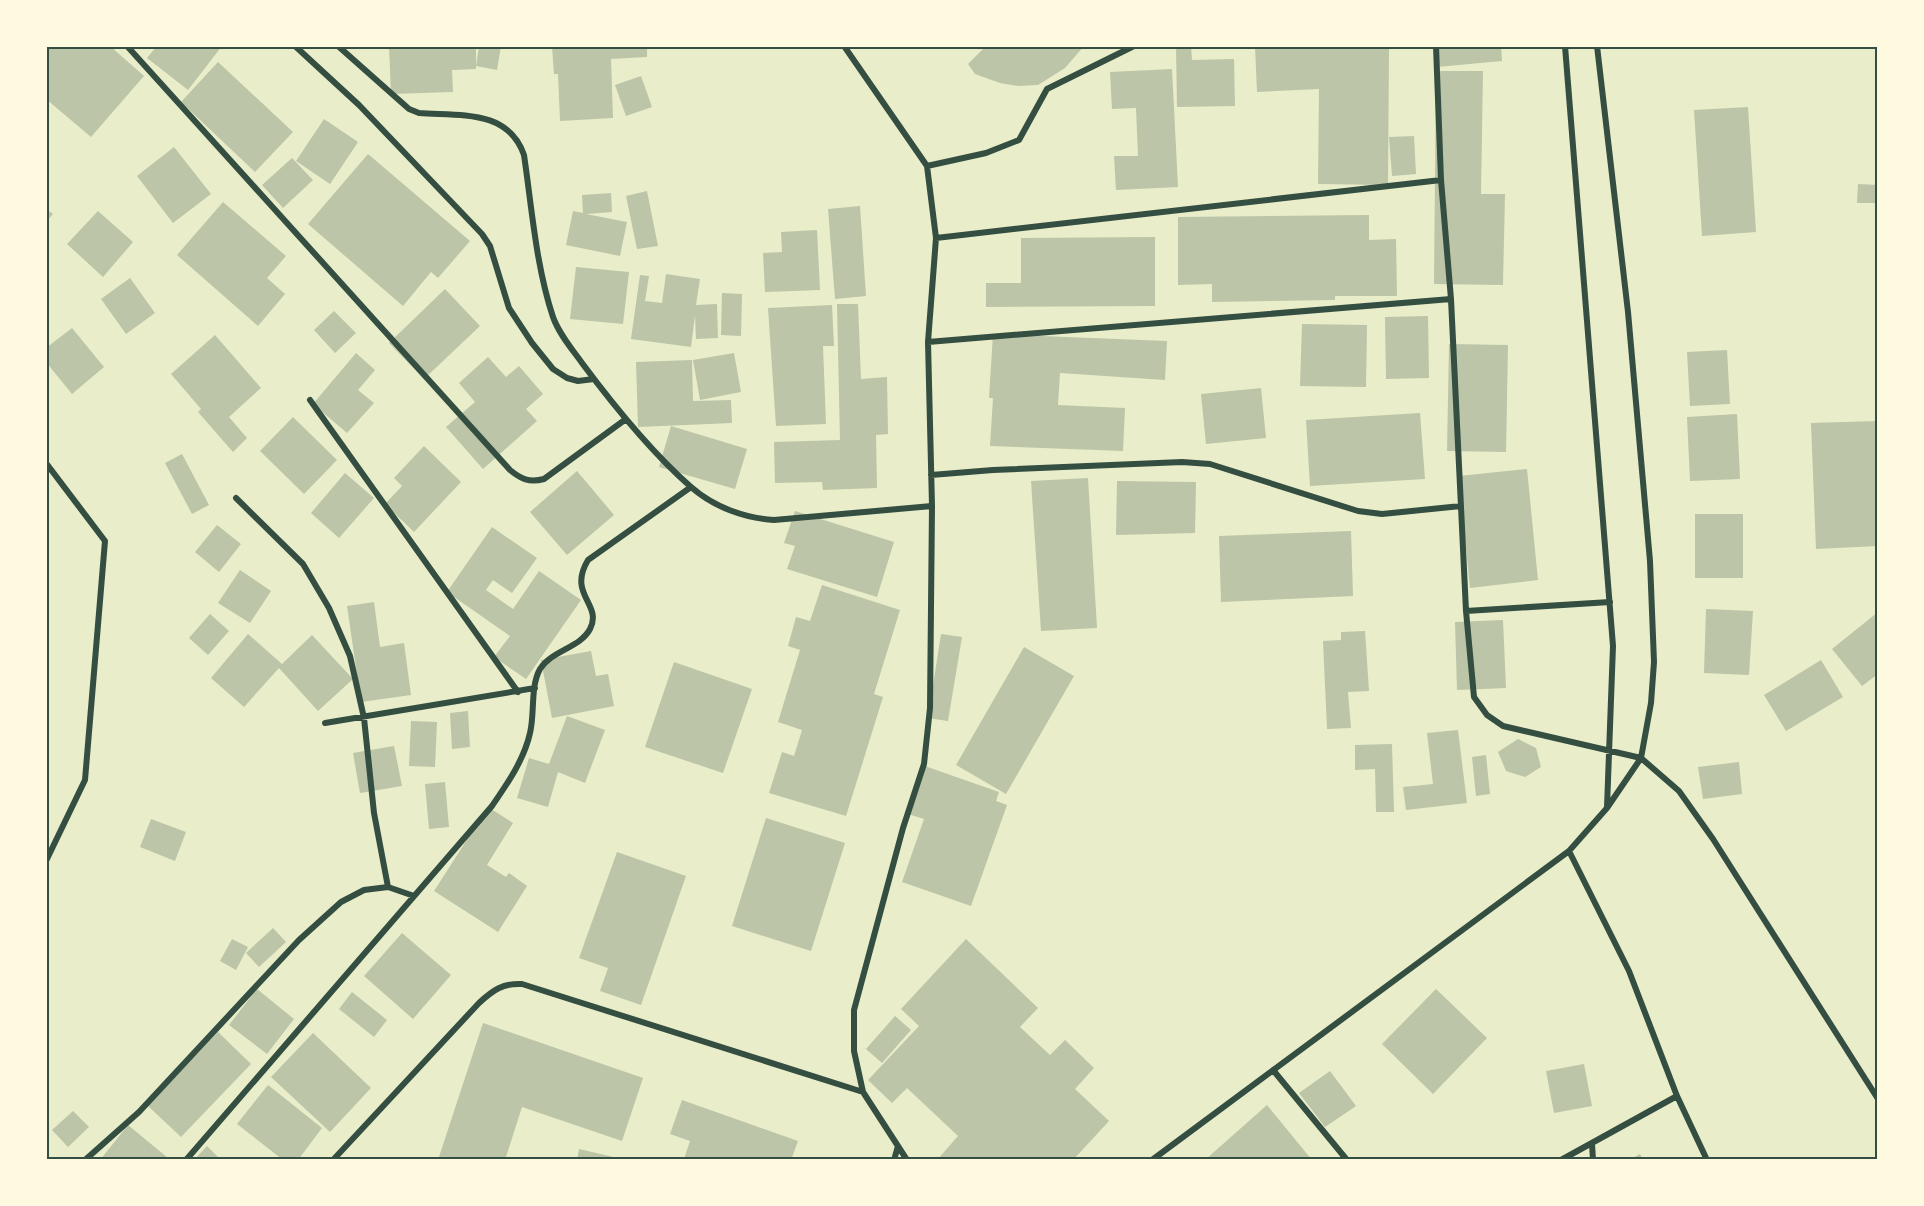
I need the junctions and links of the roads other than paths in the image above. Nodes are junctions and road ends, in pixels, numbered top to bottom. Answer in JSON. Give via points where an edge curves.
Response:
{"nodes":[{"id":1,"x":127,"y":46,"type":"edge"},
{"id":2,"x":295,"y":46,"type":"edge"},
{"id":3,"x":338,"y":46,"type":"edge"},
{"id":4,"x":844,"y":46,"type":"edge"},
{"id":5,"x":1134,"y":46,"type":"edge"},
{"id":6,"x":1436,"y":46,"type":"edge"},
{"id":7,"x":1565,"y":46,"type":"edge"},
{"id":8,"x":1597,"y":46,"type":"edge"},
{"id":9,"x":927,"y":166,"type":"junction"},
{"id":10,"x":1441,"y":180,"type":"junction"},
{"id":11,"x":936,"y":238,"type":"junction"},
{"id":12,"x":1451,"y":299,"type":"junction"},
{"id":13,"x":928,"y":342,"type":"junction"},
{"id":14,"x":594,"y":380,"type":"junction"},
{"id":15,"x":310,"y":400,"type":"dead end"},
{"id":16,"x":626,"y":419,"type":"junction"},
{"id":17,"x":46,"y":463,"type":"edge"},
{"id":18,"x":931,"y":475,"type":"junction"},
{"id":19,"x":691,"y":487,"type":"junction"},
{"id":20,"x":236,"y":498,"type":"dead end"},
{"id":21,"x":932,"y":506,"type":"junction"},
{"id":22,"x":1461,"y":506,"type":"junction"},
{"id":23,"x":1610,"y":602,"type":"junction"},
{"id":24,"x":1466,"y":611,"type":"junction"},
{"id":25,"x":535,"y":688,"type":"junction"},
{"id":26,"x":518,"y":692,"type":"junction"},
{"id":27,"x":364,"y":718,"type":"junction"},
{"id":28,"x":325,"y":723,"type":"dead end"},
{"id":29,"x":1608,"y":750,"type":"junction"},
{"id":30,"x":1641,"y":758,"type":"junction"},
{"id":31,"x":1607,"y":808,"type":"junction"},
{"id":32,"x":1569,"y":851,"type":"junction"},
{"id":33,"x":46,"y":861,"type":"edge"},
{"id":34,"x":388,"y":887,"type":"junction"},
{"id":35,"x":414,"y":896,"type":"junction"},
{"id":36,"x":1273,"y":1070,"type":"junction"},
{"id":37,"x":863,"y":1092,"type":"junction"},
{"id":38,"x":1677,"y":1096,"type":"junction"},
{"id":39,"x":1878,"y":1099,"type":"edge"},
{"id":40,"x":1592,"y":1144,"type":"junction"},
{"id":41,"x":898,"y":1146,"type":"junction"},
{"id":42,"x":85,"y":1160,"type":"edge"},
{"id":43,"x":186,"y":1160,"type":"edge"},
{"id":44,"x":333,"y":1160,"type":"edge"},
{"id":45,"x":894,"y":1160,"type":"edge"},
{"id":46,"x":908,"y":1160,"type":"edge"},
{"id":47,"x":1152,"y":1160,"type":"edge"},
{"id":48,"x":1347,"y":1160,"type":"edge"},
{"id":49,"x":1561,"y":1160,"type":"edge"},
{"id":50,"x":1593,"y":1160,"type":"edge"},
{"id":51,"x":1707,"y":1160,"type":"edge"}],
"edges":[{"from":1,"to":16,"type":"street","via":[[510,470],[533,482],[544,479]]},
{"from":2,"to":14,"type":"street","via":[[360,105],[482,234],[490,246],[509,308],[553,369],[578,381]]},
{"from":3,"to":14,"type":"street","via":[[409,109],[488,119],[505,126],[517,137],[524,155],[543,284],[554,320]]},
{"from":4,"to":9,"type":"street"},
{"from":5,"to":9,"type":"street","via":[[1047,88],[1019,140],[986,153]]},
{"from":6,"to":10,"type":"street"},
{"from":7,"to":23,"type":"street"},
{"from":8,"to":30,"type":"street","via":[[1628,312],[1650,561],[1653,662],[1651,703]]},
{"from":9,"to":11,"type":"street"},
{"from":10,"to":11,"type":"street"},
{"from":10,"to":12,"type":"street"},
{"from":11,"to":13,"type":"street"},
{"from":12,"to":13,"type":"street"},
{"from":12,"to":22,"type":"street"},
{"from":13,"to":18,"type":"street"},
{"from":14,"to":16,"type":"street"},
{"from":15,"to":26,"type":"street"},
{"from":16,"to":19,"type":"street"},
{"from":17,"to":33,"type":"street","via":[[105,541],[84,780]]},
{"from":18,"to":21,"type":"street"},
{"from":18,"to":22,"type":"street","via":[[1182,462],[1210,464],[1358,511],[1382,514]]},
{"from":19,"to":21,"type":"street","via":[[718,504],[755,519]]},
{"from":19,"to":25,"type":"street","via":[[588,560],[580,574],[593,618],[590,630],[553,655],[539,670]]},
{"from":20,"to":27,"type":"street","via":[[303,564],[329,608],[350,656]]},
{"from":21,"to":37,"type":"street","via":[[930,708],[924,764],[854,1010],[854,1051]]},
{"from":22,"to":24,"type":"street"},
{"from":23,"to":24,"type":"street"},
{"from":23,"to":29,"type":"street","via":[[1613,646]]},
{"from":24,"to":29,"type":"street","via":[[1474,696],[1487,715],[1503,726]]},
{"from":25,"to":26,"type":"street"},
{"from":25,"to":35,"type":"street","via":[[530,733],[516,770],[492,806]]},
{"from":26,"to":27,"type":"street"},
{"from":27,"to":28,"type":"street"},
{"from":27,"to":34,"type":"street","via":[[374,813]]},
{"from":29,"to":30,"type":"street"},
{"from":29,"to":31,"type":"street"},
{"from":30,"to":31,"type":"street"},
{"from":30,"to":39,"type":"street","via":[[1679,791],[1713,839]]},
{"from":31,"to":32,"type":"street"},
{"from":32,"to":36,"type":"street"},
{"from":32,"to":38,"type":"street","via":[[1629,971]]},
{"from":34,"to":35,"type":"street"},
{"from":34,"to":42,"type":"street","via":[[364,890],[341,902],[299,940],[139,1112]]},
{"from":35,"to":43,"type":"street"},
{"from":36,"to":47,"type":"street"},
{"from":36,"to":48,"type":"street"},
{"from":37,"to":41,"type":"street"},
{"from":37,"to":44,"type":"street","via":[[522,984],[510,984],[500,986],[479,1003]]},
{"from":38,"to":40,"type":"street"},
{"from":38,"to":51,"type":"street"},
{"from":40,"to":49,"type":"street"},
{"from":40,"to":50,"type":"street"},
{"from":41,"to":45,"type":"street"},
{"from":41,"to":46,"type":"street"}]}
